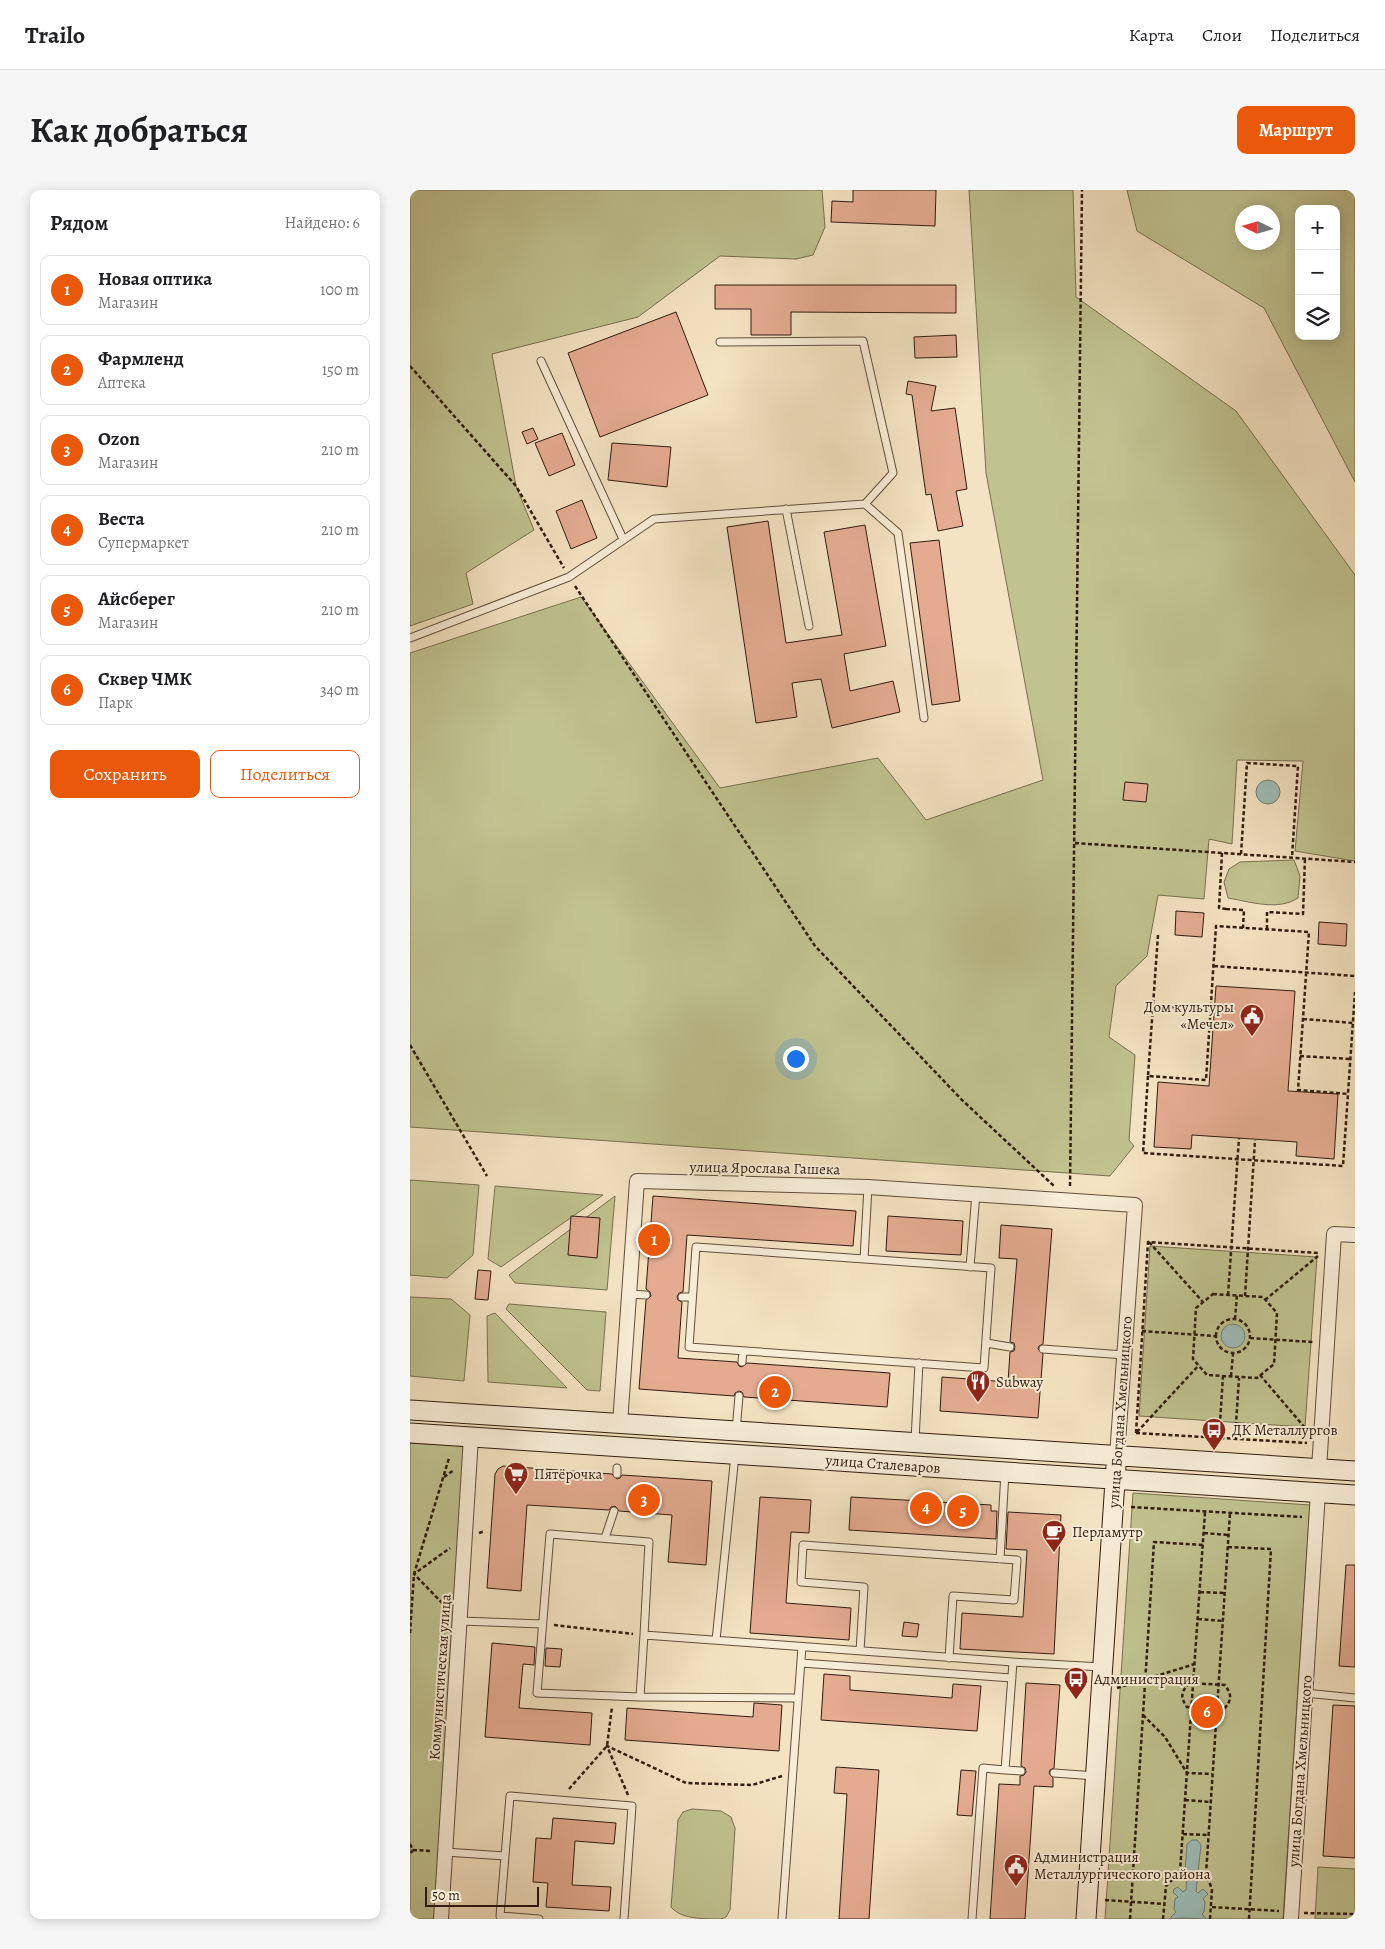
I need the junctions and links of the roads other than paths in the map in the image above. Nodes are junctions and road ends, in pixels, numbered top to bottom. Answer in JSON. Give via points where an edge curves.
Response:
{"nodes":[{"id":1,"x":720,"y":342,"type":"dead end"},
{"id":2,"x":541,"y":361,"type":"dead end"},
{"id":3,"x":865,"y":504,"type":"junction"},
{"id":4,"x":786,"y":509,"type":"junction"},
{"id":5,"x":623,"y":539,"type":"junction"},
{"id":6,"x":809,"y":626,"type":"dead end"},
{"id":7,"x":410,"y":638,"type":"edge"},
{"id":8,"x":924,"y":718,"type":"dead end"},
{"id":9,"x":868,"y":1186,"type":"junction"},
{"id":10,"x":976,"y":1193,"type":"junction"},
{"id":11,"x":1135,"y":1205,"type":"joint"},
{"id":12,"x":1355,"y":1235,"type":"edge"},
{"id":13,"x":864,"y":1259,"type":"junction"},
{"id":14,"x":970,"y":1267,"type":"junction"},
{"id":15,"x":629,"y":1294,"type":"junction"},
{"id":16,"x":646,"y":1295,"type":"dead end"},
{"id":17,"x":682,"y":1297,"type":"dead end"},
{"id":18,"x":692,"y":1297,"type":"junction"},
{"id":19,"x":986,"y":1343,"type":"junction"},
{"id":20,"x":1010,"y":1347,"type":"dead end"},
{"id":21,"x":1043,"y":1349,"type":"dead end"},
{"id":22,"x":743,"y":1351,"type":"junction"},
{"id":23,"x":1124,"y":1355,"type":"junction"},
{"id":24,"x":742,"y":1362,"type":"dead end"},
{"id":25,"x":919,"y":1364,"type":"junction"},
{"id":26,"x":739,"y":1396,"type":"dead end"},
{"id":27,"x":410,"y":1410,"type":"edge"},
{"id":28,"x":620,"y":1424,"type":"junction"},
{"id":29,"x":736,"y":1431,"type":"junction"},
{"id":30,"x":410,"y":1433,"type":"edge"},
{"id":31,"x":471,"y":1437,"type":"junction"},
{"id":32,"x":914,"y":1443,"type":"junction"},
{"id":33,"x":735,"y":1454,"type":"junction"},
{"id":34,"x":1117,"y":1456,"type":"junction"},
{"id":35,"x":1319,"y":1469,"type":"junction"},
{"id":36,"x":1355,"y":1471,"type":"edge"},
{"id":37,"x":1005,"y":1472,"type":"junction"},
{"id":38,"x":1115,"y":1479,"type":"junction"},
{"id":39,"x":1318,"y":1492,"type":"junction"},
{"id":40,"x":1355,"y":1494,"type":"edge"},
{"id":41,"x":614,"y":1511,"type":"dead end"},
{"id":42,"x":605,"y":1538,"type":"junction"},
{"id":43,"x":1000,"y":1559,"type":"junction"},
{"id":44,"x":460,"y":1621,"type":"junction"},
{"id":45,"x":542,"y":1624,"type":"junction"},
{"id":46,"x":644,"y":1635,"type":"junction"},
{"id":47,"x":716,"y":1640,"type":"junction"},
{"id":48,"x":802,"y":1647,"type":"junction"},
{"id":49,"x":860,"y":1651,"type":"junction"},
{"id":50,"x":949,"y":1658,"type":"junction"},
{"id":51,"x":1013,"y":1662,"type":"junction"},
{"id":52,"x":801,"y":1663,"type":"junction"},
{"id":53,"x":1103,"y":1667,"type":"junction"},
{"id":54,"x":1012,"y":1678,"type":"junction"},
{"id":55,"x":1305,"y":1693,"type":"junction"},
{"id":56,"x":640,"y":1697,"type":"junction"},
{"id":57,"x":798,"y":1698,"type":"junction"},
{"id":58,"x":1355,"y":1698,"type":"edge"},
{"id":59,"x":1005,"y":1770,"type":"junction"},
{"id":60,"x":1021,"y":1771,"type":"dead end"},
{"id":61,"x":1054,"y":1773,"type":"dead end"},
{"id":62,"x":1096,"y":1776,"type":"junction"},
{"id":63,"x":446,"y":1852,"type":"junction"},
{"id":64,"x":505,"y":1856,"type":"junction"},
{"id":65,"x":442,"y":1919,"type":"edge"},
{"id":66,"x":539,"y":1919,"type":"edge"},
{"id":67,"x":624,"y":1919,"type":"edge"},
{"id":68,"x":782,"y":1919,"type":"edge"},
{"id":69,"x":972,"y":1919,"type":"edge"},
{"id":70,"x":1086,"y":1919,"type":"edge"},
{"id":71,"x":1291,"y":1919,"type":"edge"}],
"edges":[{"from":1,"to":3,"type":"lane","via":[[864,341],[894,473]]},
{"from":2,"to":5,"type":"lane"},
{"from":3,"to":4,"type":"lane"},
{"from":3,"to":8,"type":"lane","via":[[898,533]]},
{"from":4,"to":5,"type":"lane","via":[[654,519]]},
{"from":4,"to":6,"type":"lane"},
{"from":5,"to":7,"type":"lane","via":[[569,577]]},
{"from":9,"to":10,"type":"street","name":"улица Ярослава Гашека"},
{"from":9,"to":13,"type":"lane"},
{"from":9,"to":15,"type":"street","name":"улица Ярослава Гашека","via":[[637,1181]]},
{"from":10,"to":11,"type":"street","name":"улица Ярослава Гашека"},
{"from":10,"to":14,"type":"lane"},
{"from":11,"to":23,"type":"street","name":"улица Богдана Хмельницкого"},
{"from":12,"to":35,"type":"street","name":"улица Богдана Хмельницкого","via":[[1334,1234],[1327,1343],[1314,1443]]},
{"from":13,"to":14,"type":"lane"},
{"from":13,"to":18,"type":"lane","via":[[696,1247]]},
{"from":14,"to":19,"type":"lane","via":[[991,1268]]},
{"from":15,"to":16,"type":"lane"},
{"from":15,"to":28,"type":"street","name":"улица Ярослава Гашека"},
{"from":17,"to":18,"type":"lane"},
{"from":18,"to":22,"type":"lane","via":[[688,1347]]},
{"from":19,"to":20,"type":"lane"},
{"from":19,"to":25,"type":"lane","via":[[984,1368]]},
{"from":21,"to":23,"type":"lane"},
{"from":22,"to":24,"type":"lane"},
{"from":22,"to":25,"type":"lane"},
{"from":23,"to":34,"type":"street","name":"улица Богдана Хмельницкого"},
{"from":25,"to":32,"type":"lane"},
{"from":26,"to":29,"type":"lane"},
{"from":27,"to":28,"type":"main road","name":"улица Сталеваров"},
{"from":28,"to":29,"type":"main road","name":"улица Сталеваров"},
{"from":29,"to":32,"type":"main road","name":"улица Сталеваров"},
{"from":30,"to":31,"type":"main road","name":"улица Сталеваров"},
{"from":31,"to":33,"type":"main road","name":"улица Сталеваров"},
{"from":31,"to":44,"type":"street","name":"Коммунистическая улица"},
{"from":32,"to":34,"type":"main road","name":"улица Сталеваров"},
{"from":33,"to":37,"type":"main road","name":"улица Сталеваров"},
{"from":33,"to":47,"type":"lane"},
{"from":34,"to":35,"type":"main road","name":"улица Сталеваров"},
{"from":34,"to":38,"type":"main road","name":"улица Богдана Хмельницкого"},
{"from":35,"to":36,"type":"main road","name":"улица Сталеваров"},
{"from":35,"to":39,"type":"main road","name":"улица Богдана Хмельницкого"},
{"from":37,"to":38,"type":"main road","name":"улица Сталеваров"},
{"from":37,"to":43,"type":"lane"},
{"from":38,"to":39,"type":"main road","name":"улица Сталеваров"},
{"from":38,"to":53,"type":"main road","name":"улица Богдана Хмельницкого"},
{"from":39,"to":40,"type":"main road","name":"улица Сталеваров"},
{"from":39,"to":55,"type":"street","name":"улица Богдана Хмельницкого"},
{"from":41,"to":42,"type":"lane"},
{"from":42,"to":45,"type":"lane","via":[[550,1534]]},
{"from":42,"to":46,"type":"lane","via":[[650,1542]]},
{"from":43,"to":49,"type":"lane","via":[[803,1545],[801,1582],[864,1586]]},
{"from":43,"to":50,"type":"lane","via":[[1017,1560],[1014,1600],[953,1596]]},
{"from":44,"to":45,"type":"lane"},
{"from":44,"to":63,"type":"street","name":"Коммунистическая улица"},
{"from":45,"to":56,"type":"lane","via":[[537,1693]]},
{"from":46,"to":47,"type":"lane"},
{"from":46,"to":56,"type":"lane"},
{"from":47,"to":48,"type":"lane"},
{"from":48,"to":49,"type":"lane"},
{"from":48,"to":52,"type":"lane"},
{"from":49,"to":50,"type":"lane"},
{"from":50,"to":51,"type":"lane"},
{"from":51,"to":53,"type":"lane"},
{"from":51,"to":54,"type":"lane"},
{"from":52,"to":54,"type":"lane"},
{"from":52,"to":57,"type":"lane"},
{"from":53,"to":62,"type":"main road","name":"улица Богдана Хмельницкого"},
{"from":54,"to":59,"type":"lane"},
{"from":55,"to":58,"type":"lane"},
{"from":55,"to":71,"type":"street","name":"улица Богдана Хмельницкого"},
{"from":56,"to":57,"type":"lane"},
{"from":57,"to":68,"type":"lane"},
{"from":59,"to":60,"type":"lane"},
{"from":59,"to":69,"type":"lane","via":[[983,1768]]},
{"from":61,"to":62,"type":"lane"},
{"from":62,"to":70,"type":"main road","name":"улица Богдана Хмельницкого"},
{"from":63,"to":64,"type":"lane"},
{"from":63,"to":65,"type":"street","name":"Коммунистическая улица"},
{"from":64,"to":66,"type":"lane","via":[[500,1916]]},
{"from":64,"to":67,"type":"lane","via":[[510,1796],[632,1806]]}]}
